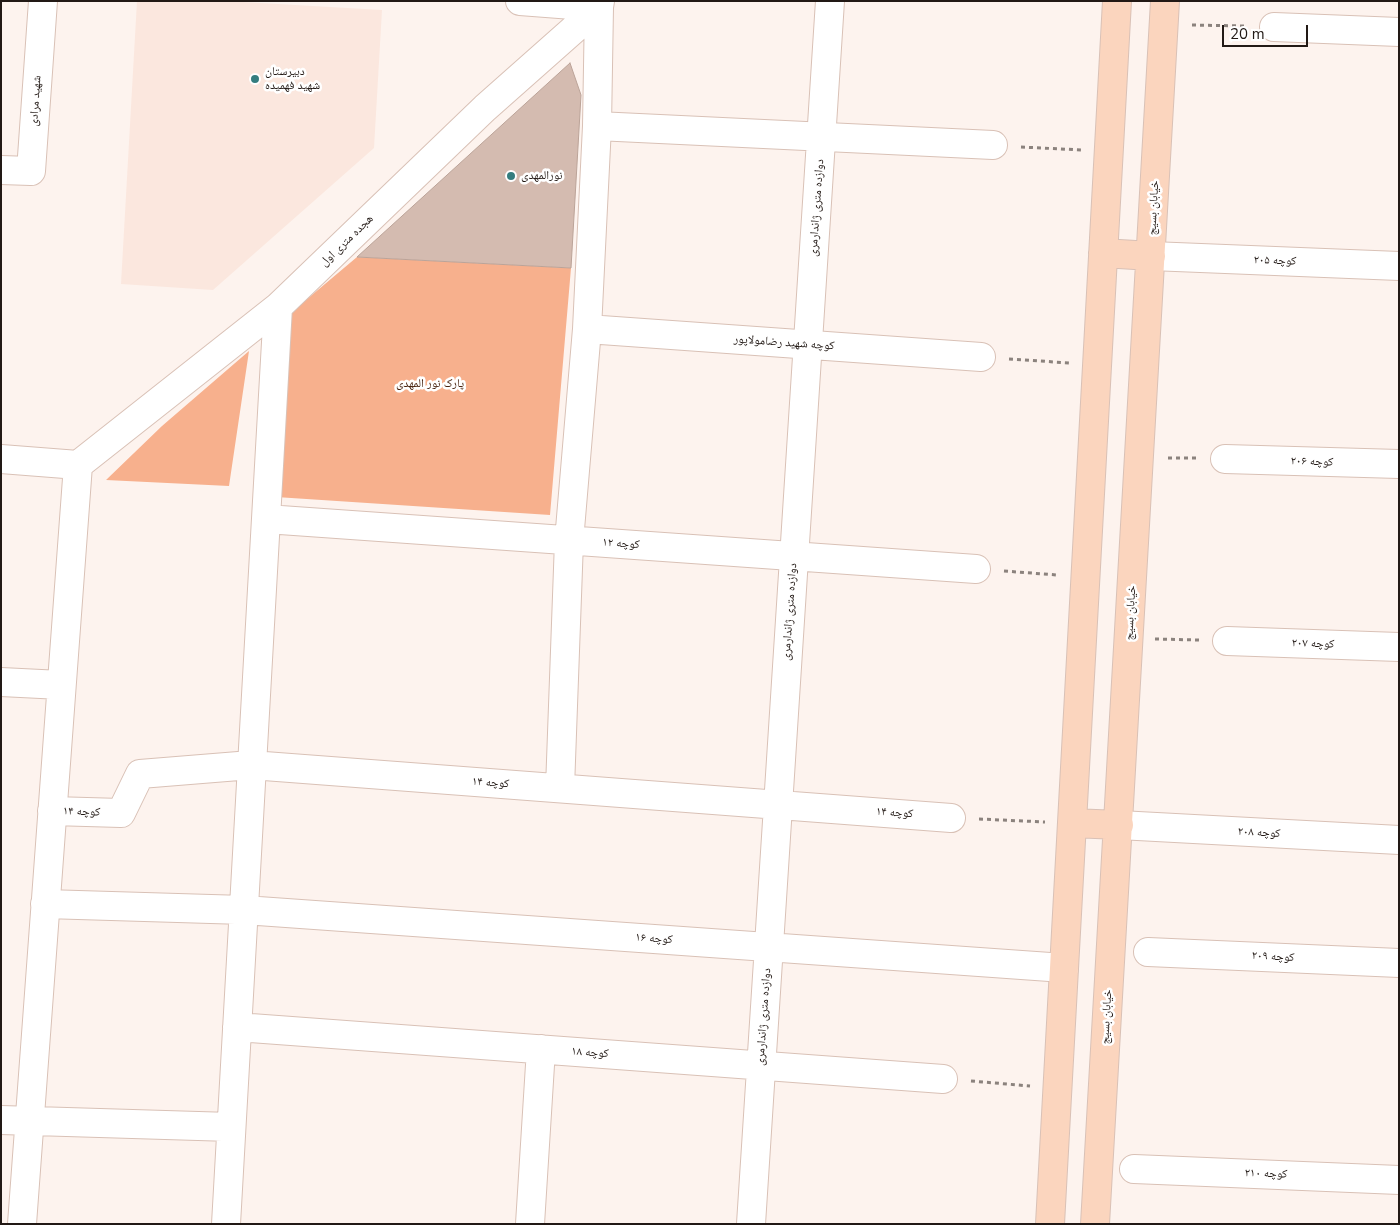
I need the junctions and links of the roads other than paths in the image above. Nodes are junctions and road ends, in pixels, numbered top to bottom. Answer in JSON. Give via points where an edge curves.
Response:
{"nodes":[{"id":1,"x":43,"y":1,"type":"edge"},
{"id":2,"x":520,"y":1,"type":"edge"},
{"id":3,"x":830,"y":1,"type":"edge"},
{"id":4,"x":1117,"y":1,"type":"edge"},
{"id":5,"x":600,"y":4,"type":"edge"},
{"id":6,"x":1164,"y":13,"type":"edge"},
{"id":7,"x":1274,"y":26,"type":"road end"},
{"id":8,"x":1399,"y":32,"type":"edge"},
{"id":9,"x":597,"y":126,"type":"junction"},
{"id":10,"x":821,"y":136,"type":"junction"},
{"id":11,"x":993,"y":145,"type":"road end"},
{"id":12,"x":1,"y":170,"type":"edge"},
{"id":13,"x":1103,"y":253,"type":"junction"},
{"id":14,"x":1151,"y":256,"type":"junction"},
{"id":15,"x":1399,"y":266,"type":"edge"},
{"id":16,"x":278,"y":307,"type":"junction"},
{"id":17,"x":587,"y":329,"type":"junction"},
{"id":18,"x":808,"y":345,"type":"junction"},
{"id":19,"x":981,"y":357,"type":"road end"},
{"id":20,"x":1,"y":459,"type":"edge"},
{"id":21,"x":1225,"y":459,"type":"road end"},
{"id":22,"x":78,"y":464,"type":"junction"},
{"id":23,"x":1399,"y":464,"type":"edge"},
{"id":24,"x":266,"y":519,"type":"junction"},
{"id":25,"x":569,"y":541,"type":"junction"},
{"id":26,"x":794,"y":556,"type":"junction"},
{"id":27,"x":976,"y":570,"type":"road end"},
{"id":28,"x":1227,"y":641,"type":"road end"},
{"id":29,"x":1399,"y":647,"type":"edge"},
{"id":30,"x":1,"y":682,"type":"edge"},
{"id":31,"x":61,"y":685,"type":"junction"},
{"id":32,"x":252,"y":765,"type":"junction"},
{"id":33,"x":560,"y":788,"type":"junction"},
{"id":34,"x":778,"y":805,"type":"junction"},
{"id":35,"x":52,"y":811,"type":"junction"},
{"id":36,"x":951,"y":818,"type":"road end"},
{"id":37,"x":1072,"y":823,"type":"junction"},
{"id":38,"x":1119,"y":825,"type":"junction"},
{"id":39,"x":1399,"y":840,"type":"edge"},
{"id":40,"x":45,"y":904,"type":"junction"},
{"id":41,"x":244,"y":910,"type":"junction"},
{"id":42,"x":769,"y":947,"type":"junction"},
{"id":43,"x":1148,"y":952,"type":"dead end"},
{"id":44,"x":1399,"y":963,"type":"edge"},
{"id":45,"x":1064,"y":968,"type":"junction"},
{"id":46,"x":237,"y":1027,"type":"junction"},
{"id":47,"x":542,"y":1049,"type":"junction"},
{"id":48,"x":761,"y":1066,"type":"junction"},
{"id":49,"x":943,"y":1079,"type":"road end"},
{"id":50,"x":1,"y":1120,"type":"edge"},
{"id":51,"x":30,"y":1122,"type":"junction"},
{"id":52,"x":231,"y":1127,"type":"junction"},
{"id":53,"x":1134,"y":1169,"type":"dead end"},
{"id":54,"x":1399,"y":1180,"type":"edge"},
{"id":55,"x":22,"y":1224,"type":"edge"},
{"id":56,"x":226,"y":1224,"type":"edge"},
{"id":57,"x":530,"y":1224,"type":"edge"},
{"id":58,"x":750,"y":1224,"type":"edge"},
{"id":59,"x":1050,"y":1224,"type":"edge"},
{"id":60,"x":1095,"y":1224,"type":"edge"}],
"edges":[{"from":1,"to":12,"type":"street","name":"شهید مرادی","via":[[31,171]]},
{"from":2,"to":5,"type":"street"},
{"from":3,"to":10,"type":"street","name":"دوازده متری ژاندارمری"},
{"from":4,"to":13,"type":"main road"},
{"from":5,"to":9,"type":"street"},
{"from":5,"to":16,"type":"street","name":"هجده متری اول","via":[[485,108]]},
{"from":6,"to":14,"type":"main road","name":"خیابان بسیج"},
{"from":7,"to":8,"type":"street"},
{"from":9,"to":10,"type":"street"},
{"from":9,"to":17,"type":"street"},
{"from":10,"to":11,"type":"street"},
{"from":10,"to":18,"type":"street","name":"دوازده متری ژاندارمری"},
{"from":13,"to":14,"type":"main road"},
{"from":13,"to":37,"type":"main road"},
{"from":14,"to":15,"type":"street","name":"۲۰۵ کوچه"},
{"from":14,"to":38,"type":"main road","name":"خیابان بسیج"},
{"from":16,"to":22,"type":"street","name":"هجده متری اول"},
{"from":16,"to":24,"type":"street"},
{"from":17,"to":18,"type":"street","name":"کوچه شهید رضامولاپور"},
{"from":17,"to":25,"type":"street"},
{"from":18,"to":19,"type":"street","name":"کوچه شهید رضامولاپور"},
{"from":18,"to":26,"type":"street","name":"دوازده متری ژاندارمری"},
{"from":20,"to":22,"type":"street"},
{"from":21,"to":23,"type":"street","name":"۲۰۶ کوچه"},
{"from":22,"to":31,"type":"street"},
{"from":24,"to":25,"type":"street","name":"۱۲ کوچه"},
{"from":24,"to":32,"type":"street"},
{"from":25,"to":26,"type":"street","name":"۱۲ کوچه"},
{"from":25,"to":33,"type":"street"},
{"from":26,"to":27,"type":"street","name":"۱۲ کوچه"},
{"from":26,"to":34,"type":"street","name":"دوازده متری ژاندارمری"},
{"from":28,"to":29,"type":"street","name":"۲۰۷ کوچه"},
{"from":30,"to":31,"type":"street"},
{"from":31,"to":35,"type":"street"},
{"from":32,"to":33,"type":"street","name":"‍‍ ۱۴ کوچه"},
{"from":32,"to":35,"type":"street","name":"‍‍ ۱۴ کوچه","via":[[140,774],[121,814]]},
{"from":32,"to":41,"type":"street"},
{"from":33,"to":34,"type":"street","name":"‍‍ ۱۴ کوچه"},
{"from":34,"to":36,"type":"street","name":"‍‍ ۱۴ کوچه"},
{"from":34,"to":42,"type":"street","name":"دوازده متری ژاندارمری"},
{"from":35,"to":40,"type":"street"},
{"from":37,"to":38,"type":"main road"},
{"from":37,"to":45,"type":"main road"},
{"from":38,"to":39,"type":"street","name":"۲۰۸ کوچه"},
{"from":38,"to":60,"type":"main road","name":"خیابان بسیج"},
{"from":40,"to":41,"type":"street","name":"۱۶ کوچه"},
{"from":40,"to":51,"type":"street"},
{"from":41,"to":42,"type":"street","name":"۱۶ کوچه"},
{"from":41,"to":46,"type":"street"},
{"from":42,"to":45,"type":"street","name":"۱۶ کوچه"},
{"from":42,"to":48,"type":"street","name":"دوازده متری ژاندارمری"},
{"from":43,"to":44,"type":"street","name":"۲۰۹ کوچه"},
{"from":45,"to":59,"type":"main road"},
{"from":46,"to":47,"type":"street","name":"۱۸ کوچه"},
{"from":46,"to":52,"type":"street"},
{"from":47,"to":48,"type":"street","name":"۱۸ کوچه"},
{"from":47,"to":57,"type":"street"},
{"from":48,"to":49,"type":"street","name":"۱۸ کوچه"},
{"from":48,"to":58,"type":"street","name":"دوازده متری ژاندارمری"},
{"from":50,"to":51,"type":"street"},
{"from":51,"to":52,"type":"street"},
{"from":51,"to":55,"type":"street"},
{"from":52,"to":56,"type":"street"},
{"from":53,"to":54,"type":"street","name":"۲۱۰ کوچه"}]}
